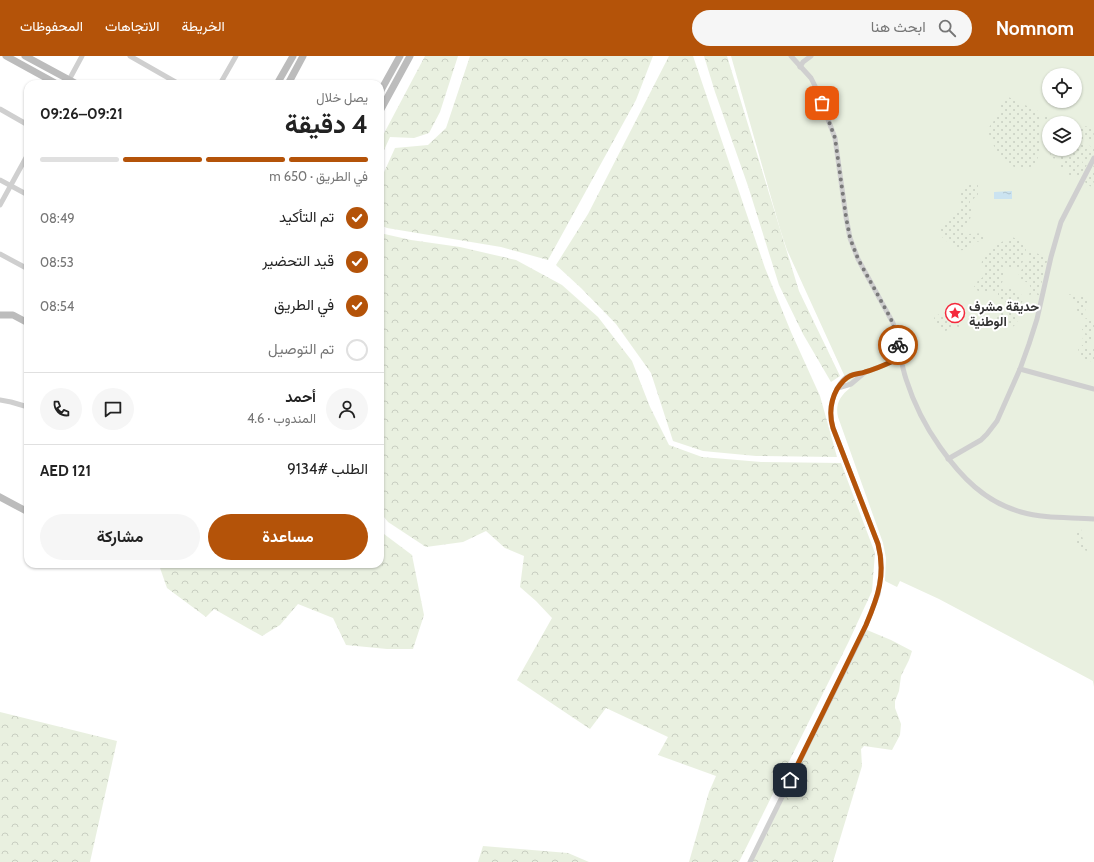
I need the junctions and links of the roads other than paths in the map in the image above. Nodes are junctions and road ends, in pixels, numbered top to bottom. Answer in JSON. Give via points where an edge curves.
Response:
{"nodes":[{"id":1,"x":6,"y":56,"type":"edge"},
{"id":2,"x":25,"y":56,"type":"edge"},
{"id":3,"x":82,"y":56,"type":"edge"},
{"id":4,"x":130,"y":56,"type":"edge"},
{"id":5,"x":236,"y":56,"type":"edge"},
{"id":6,"x":293,"y":56,"type":"edge"},
{"id":7,"x":304,"y":56,"type":"edge"},
{"id":8,"x":400,"y":56,"type":"edge"},
{"id":9,"x":410,"y":56,"type":"edge"},
{"id":10,"x":791,"y":56,"type":"edge"},
{"id":11,"x":811,"y":56,"type":"edge"},
{"id":12,"x":800,"y":67,"type":"junction"},
{"id":13,"x":50,"y":80,"type":"edge"},
{"id":14,"x":69,"y":80,"type":"joint"},
{"id":15,"x":173,"y":80,"type":"edge"},
{"id":16,"x":222,"y":80,"type":"edge"},
{"id":17,"x":279,"y":80,"type":"edge"},
{"id":18,"x":290,"y":80,"type":"edge"},
{"id":19,"x":384,"y":85,"type":"edge"},
{"id":20,"x":384,"y":104,"type":"edge"},
{"id":21,"x":0,"y":110,"type":"edge"},
{"id":22,"x":24,"y":123,"type":"edge"},
{"id":23,"x":1094,"y":158,"type":"edge"},
{"id":24,"x":24,"y":161,"type":"edge"},
{"id":25,"x":0,"y":180,"type":"edge"},
{"id":26,"x":10,"y":185,"type":"junction"},
{"id":27,"x":24,"y":193,"type":"edge"},
{"id":28,"x":0,"y":205,"type":"edge"},
{"id":29,"x":0,"y":254,"type":"edge"},
{"id":30,"x":24,"y":267,"type":"edge"},
{"id":31,"x":0,"y":314,"type":"edge"},
{"id":32,"x":24,"y":321,"type":"edge"},
{"id":33,"x":900,"y":358,"type":"junction"},
{"id":34,"x":1020,"y":369,"type":"junction"},
{"id":35,"x":1094,"y":389,"type":"edge"},
{"id":36,"x":0,"y":400,"type":"edge"},
{"id":37,"x":24,"y":406,"type":"edge"},
{"id":38,"x":948,"y":459,"type":"junction"},
{"id":39,"x":0,"y":492,"type":"edge"},
{"id":40,"x":0,"y":497,"type":"edge"},
{"id":41,"x":24,"y":505,"type":"edge"},
{"id":42,"x":24,"y":510,"type":"edge"},
{"id":43,"x":1094,"y":519,"type":"edge"},
{"id":44,"x":750,"y":862,"type":"edge"}],
"edges":[{"from":1,"to":13,"type":"street"},
{"from":2,"to":14,"type":"street"},
{"from":3,"to":14,"type":"street"},
{"from":4,"to":15,"type":"street"},
{"from":5,"to":16,"type":"street"},
{"from":6,"to":17,"type":"street"},
{"from":7,"to":18,"type":"street"},
{"from":8,"to":19,"type":"street"},
{"from":9,"to":20,"type":"street"},
{"from":10,"to":12,"type":"street"},
{"from":11,"to":12,"type":"street"},
{"from":12,"to":33,"type":"street","via":[[816,86],[832,129],[850,238],[858,259],[893,323]]},
{"from":21,"to":22,"type":"street"},
{"from":23,"to":34,"type":"street","via":[[1061,222],[1033,332]]},
{"from":24,"to":26,"type":"street"},
{"from":25,"to":26,"type":"street"},
{"from":26,"to":27,"type":"street"},
{"from":26,"to":28,"type":"street"},
{"from":29,"to":30,"type":"street"},
{"from":31,"to":32,"type":"street"},
{"from":33,"to":38,"type":"street","via":[[918,410]]},
{"from":33,"to":44,"type":"street","via":[[848,377],[842,381],[831,404],[831,420],[878,544],[882,567],[880,583],[875,604],[864,630]]},
{"from":34,"to":35,"type":"street"},
{"from":34,"to":38,"type":"street","via":[[992,428],[981,440]]},
{"from":36,"to":37,"type":"street"},
{"from":38,"to":43,"type":"street","via":[[975,488],[1005,506],[1040,516]]},
{"from":39,"to":41,"type":"street"},
{"from":40,"to":42,"type":"street"}]}
